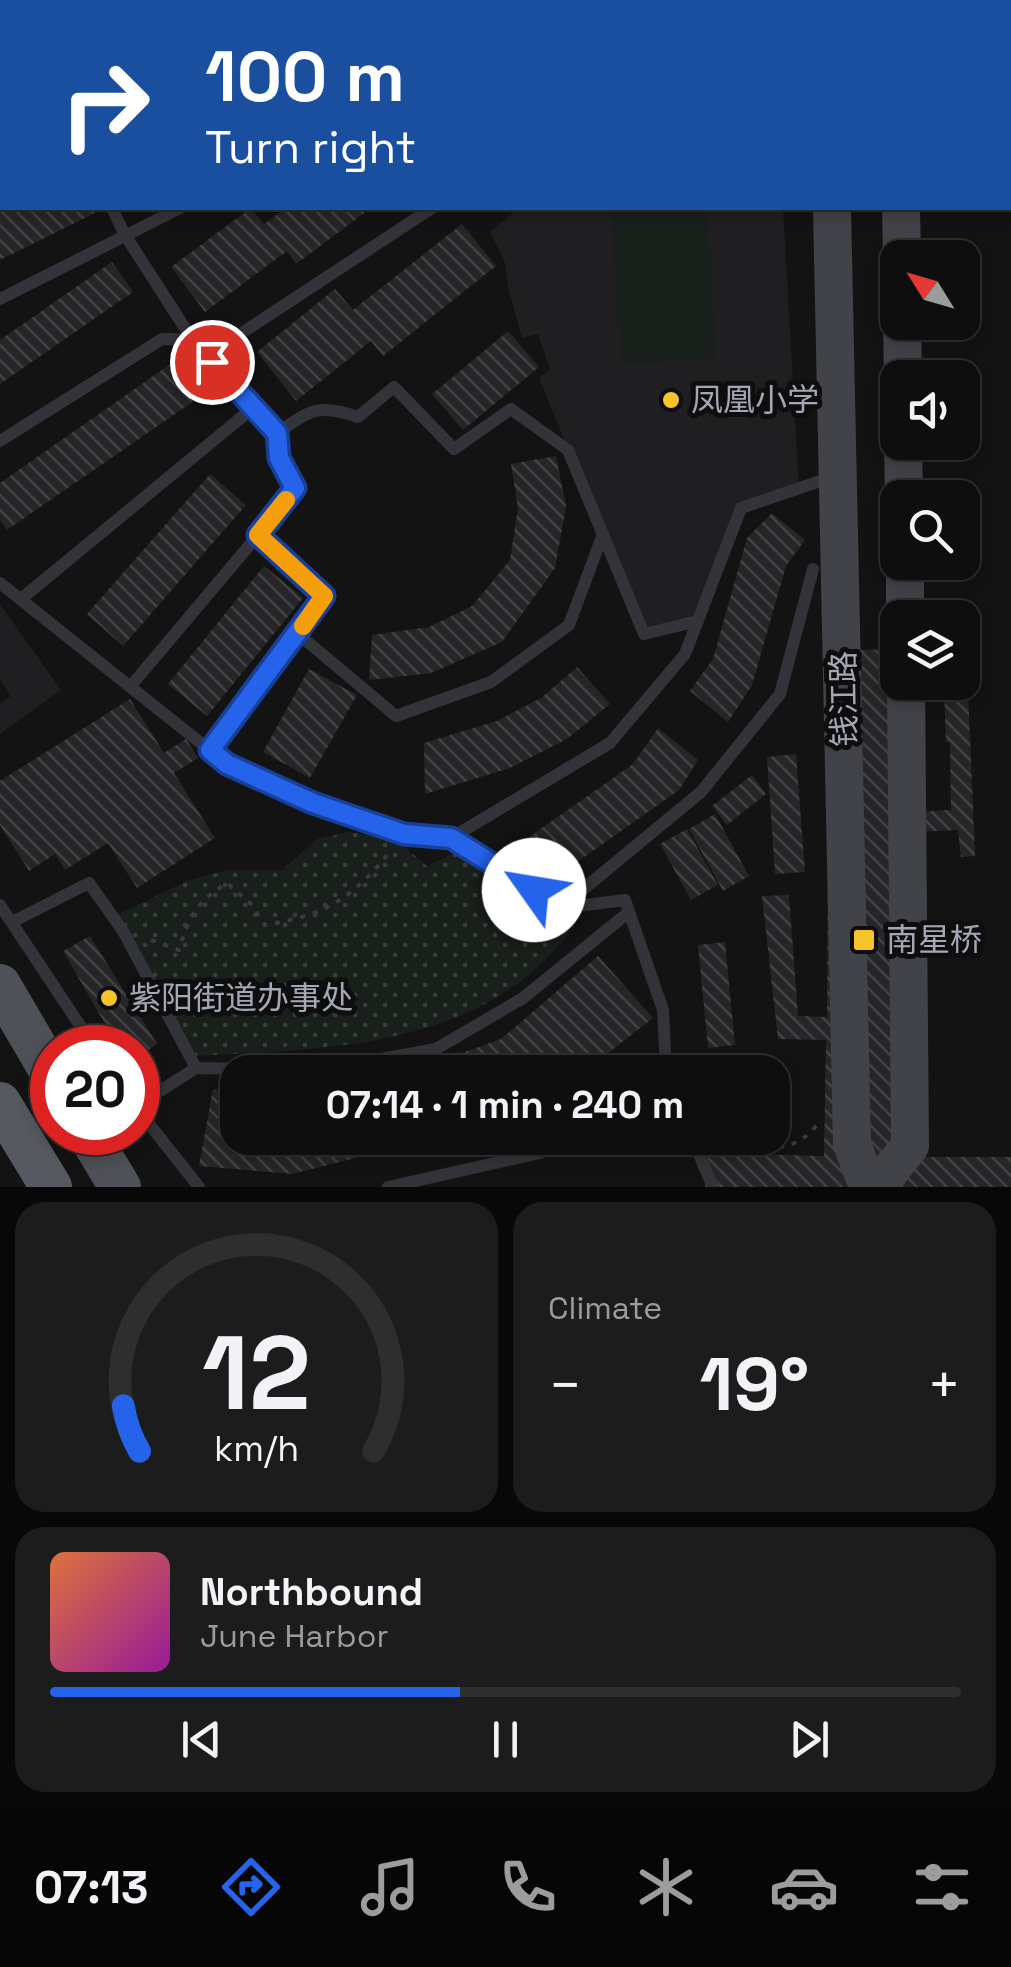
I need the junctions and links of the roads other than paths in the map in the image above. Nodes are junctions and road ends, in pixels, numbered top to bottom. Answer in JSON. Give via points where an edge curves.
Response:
{"nodes":[{"id":1,"x":113,"y":210,"type":"edge"},
{"id":2,"x":176,"y":210,"type":"edge"},
{"id":3,"x":429,"y":210,"type":"edge"},
{"id":4,"x":832,"y":210,"type":"edge"},
{"id":5,"x":901,"y":210,"type":"edge"},
{"id":6,"x":125,"y":235,"type":"junction"},
{"id":7,"x":902,"y":240,"type":"edge"},
{"id":8,"x":0,"y":299,"type":"edge"},
{"id":9,"x":192,"y":340,"type":"junction"},
{"id":10,"x":254,"y":408,"type":"junction"},
{"id":11,"x":277,"y":433,"type":"junction"},
{"id":12,"x":0,"y":441,"type":"edge"},
{"id":13,"x":839,"y":474,"type":"junction"},
{"id":14,"x":603,"y":534,"type":"junction"},
{"id":15,"x":258,"y":535,"type":"junction"},
{"id":16,"x":813,"y":569,"type":"dead end"},
{"id":17,"x":0,"y":583,"type":"edge"},
{"id":18,"x":21,"y":599,"type":"junction"},
{"id":19,"x":698,"y":620,"type":"junction"},
{"id":20,"x":297,"y":633,"type":"junction"},
{"id":21,"x":130,"y":687,"type":"junction"},
{"id":22,"x":906,"y":700,"type":"edge"},
{"id":23,"x":210,"y":750,"type":"junction"},
{"id":24,"x":451,"y":838,"type":"junction"},
{"id":25,"x":0,"y":905,"type":"edge"},
{"id":26,"x":562,"y":908,"type":"junction"},
{"id":27,"x":629,"y":912,"type":"junction"},
{"id":28,"x":12,"y":922,"type":"junction"},
{"id":29,"x":0,"y":986,"type":"edge"},
{"id":30,"x":80,"y":1025,"type":"edge"},
{"id":31,"x":30,"y":1037,"type":"edge"},
{"id":32,"x":665,"y":1055,"type":"edge"},
{"id":33,"x":196,"y":1068,"type":"junction"},
{"id":34,"x":160,"y":1093,"type":"edge"},
{"id":35,"x":0,"y":1103,"type":"edge"},
{"id":36,"x":160,"y":1136,"type":"edge"},
{"id":37,"x":101,"y":1155,"type":"edge"},
{"id":38,"x":531,"y":1155,"type":"edge"},
{"id":39,"x":699,"y":1155,"type":"edge"},
{"id":40,"x":51,"y":1187,"type":"edge"},
{"id":41,"x":120,"y":1187,"type":"edge"},
{"id":42,"x":200,"y":1187,"type":"edge"},
{"id":43,"x":388,"y":1187,"type":"edge"},
{"id":44,"x":713,"y":1187,"type":"edge"},
{"id":45,"x":868,"y":1187,"type":"edge"},
{"id":46,"x":878,"y":1187,"type":"edge"}],
"edges":[{"from":1,"to":6,"type":"lane"},
{"from":2,"to":6,"type":"lane"},
{"from":3,"to":9,"type":"lane","via":[[230,340]]},
{"from":4,"to":13,"type":"main road","name":"钱江路"},
{"from":5,"to":7,"type":"main road"},
{"from":6,"to":8,"type":"lane"},
{"from":6,"to":9,"type":"lane"},
{"from":9,"to":10,"type":"lane"},
{"from":9,"to":12,"type":"lane","via":[[162,339]]},
{"from":10,"to":11,"type":"lane"},
{"from":10,"to":18,"type":"lane"},
{"from":11,"to":14,"type":"lane","via":[[329,407],[358,417],[394,388],[454,449],[510,409],[568,450]]},
{"from":11,"to":15,"type":"lane","via":[[279,458],[295,488]]},
{"from":13,"to":19,"type":"lane","via":[[741,508]]},
{"from":13,"to":45,"type":"main road","name":"钱江路","via":[[852,1144]]},
{"from":14,"to":19,"type":"lane","via":[[644,634]]},
{"from":14,"to":20,"type":"lane","via":[[568,625],[491,682],[396,716]]},
{"from":15,"to":20,"type":"lane","via":[[324,596]]},
{"from":15,"to":21,"type":"lane"},
{"from":16,"to":26,"type":"lane","via":[[780,694],[701,792]]},
{"from":17,"to":18,"type":"lane"},
{"from":18,"to":21,"type":"lane"},
{"from":19,"to":24,"type":"lane","via":[[685,654],[610,743]]},
{"from":20,"to":23,"type":"lane"},
{"from":21,"to":23,"type":"lane"},
{"from":22,"to":46,"type":"main road","name":"钱江路","via":[[910,1146]]},
{"from":23,"to":24,"type":"lane","via":[[313,803],[404,834]]},
{"from":24,"to":26,"type":"lane"},
{"from":25,"to":28,"type":"lane"},
{"from":26,"to":27,"type":"lane","via":[[625,900]]},
{"from":27,"to":32,"type":"lane","via":[[663,1010]]},
{"from":27,"to":33,"type":"lane","via":[[523,998],[436,1049],[320,1070]]},
{"from":28,"to":30,"type":"lane"},
{"from":28,"to":33,"type":"lane","via":[[89,882],[123,931]]},
{"from":29,"to":31,"type":"main road"},
{"from":33,"to":34,"type":"lane"},
{"from":35,"to":40,"type":"highway"},
{"from":36,"to":42,"type":"lane"},
{"from":37,"to":41,"type":"main road"},
{"from":38,"to":43,"type":"lane"},
{"from":39,"to":44,"type":"lane"}]}
